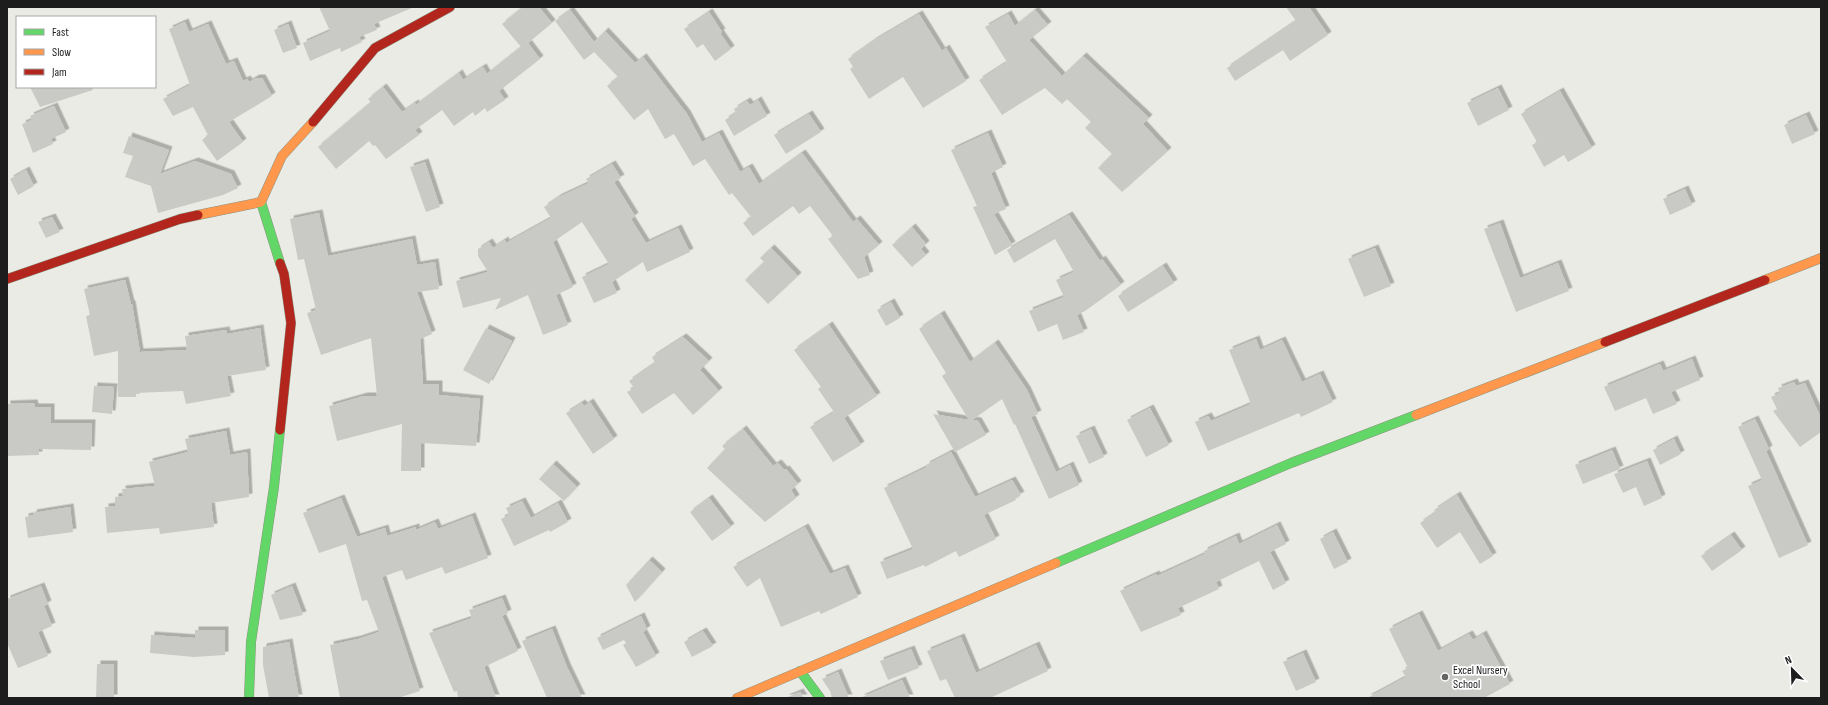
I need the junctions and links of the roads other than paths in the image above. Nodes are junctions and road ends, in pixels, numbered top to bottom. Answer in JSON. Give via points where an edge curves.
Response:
{"nodes":[{"id":1,"x":450,"y":7,"type":"edge"},
{"id":2,"x":261,"y":202,"type":"junction"},
{"id":3,"x":1821,"y":258,"type":"edge"},
{"id":4,"x":7,"y":279,"type":"edge"},
{"id":5,"x":800,"y":671,"type":"junction"},
{"id":6,"x":249,"y":698,"type":"edge"},
{"id":7,"x":737,"y":698,"type":"edge"},
{"id":8,"x":820,"y":698,"type":"edge"}],
"edges":[{"from":1,"to":2,"type":"main road","via":[[375,48],[328,106],[282,156]]},
{"from":2,"to":4,"type":"main road","via":[[180,219]]},
{"from":2,"to":6,"type":"main road","via":[[284,274],[291,323],[274,487],[251,642]]},
{"from":3,"to":5,"type":"main road","via":[[1291,463]]},
{"from":5,"to":7,"type":"main road"},
{"from":5,"to":8,"type":"main road"}]}
